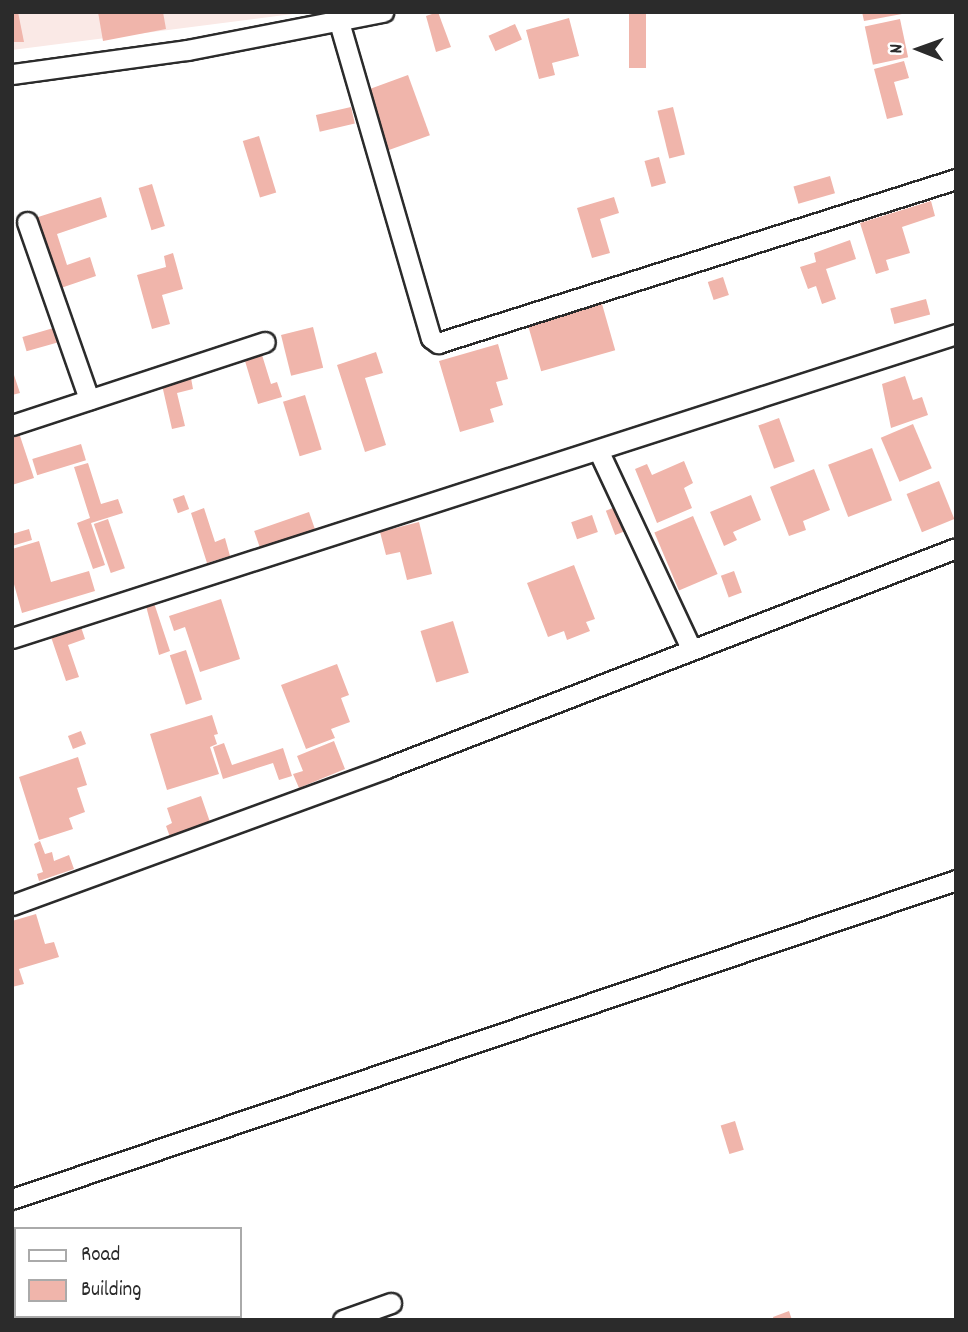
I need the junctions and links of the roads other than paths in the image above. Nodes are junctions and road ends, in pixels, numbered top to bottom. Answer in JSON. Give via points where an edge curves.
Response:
{"nodes":[{"id":1,"x":383,"y":12,"type":"edge"},
{"id":2,"x":339,"y":22,"type":"junction"},
{"id":3,"x":12,"y":74,"type":"edge"},
{"id":4,"x":956,"y":179,"type":"edge"},
{"id":5,"x":27,"y":222,"type":"dead end"},
{"id":6,"x":956,"y":334,"type":"edge"},
{"id":7,"x":264,"y":342,"type":"dead end"},
{"id":8,"x":89,"y":399,"type":"junction"},
{"id":9,"x":12,"y":425,"type":"edge"},
{"id":10,"x":598,"y":452,"type":"junction"},
{"id":11,"x":956,"y":548,"type":"edge"},
{"id":12,"x":12,"y":638,"type":"edge"},
{"id":13,"x":691,"y":648,"type":"junction"},
{"id":14,"x":956,"y":880,"type":"edge"},
{"id":15,"x":12,"y":905,"type":"edge"},
{"id":16,"x":12,"y":1199,"type":"edge"},
{"id":17,"x":391,"y":1303,"type":"dead end"},
{"id":18,"x":342,"y":1320,"type":"edge"}],
"edges":[{"from":1,"to":2,"type":"street"},
{"from":2,"to":3,"type":"street","via":[[187,50]]},
{"from":2,"to":4,"type":"street","via":[[431,338],[438,343]]},
{"from":5,"to":8,"type":"street"},
{"from":6,"to":10,"type":"street"},
{"from":7,"to":8,"type":"street"},
{"from":8,"to":9,"type":"street"},
{"from":10,"to":12,"type":"street"},
{"from":10,"to":13,"type":"street"},
{"from":11,"to":13,"type":"street"},
{"from":13,"to":15,"type":"street","via":[[386,768]]},
{"from":14,"to":16,"type":"street"},
{"from":17,"to":18,"type":"street"}]}
